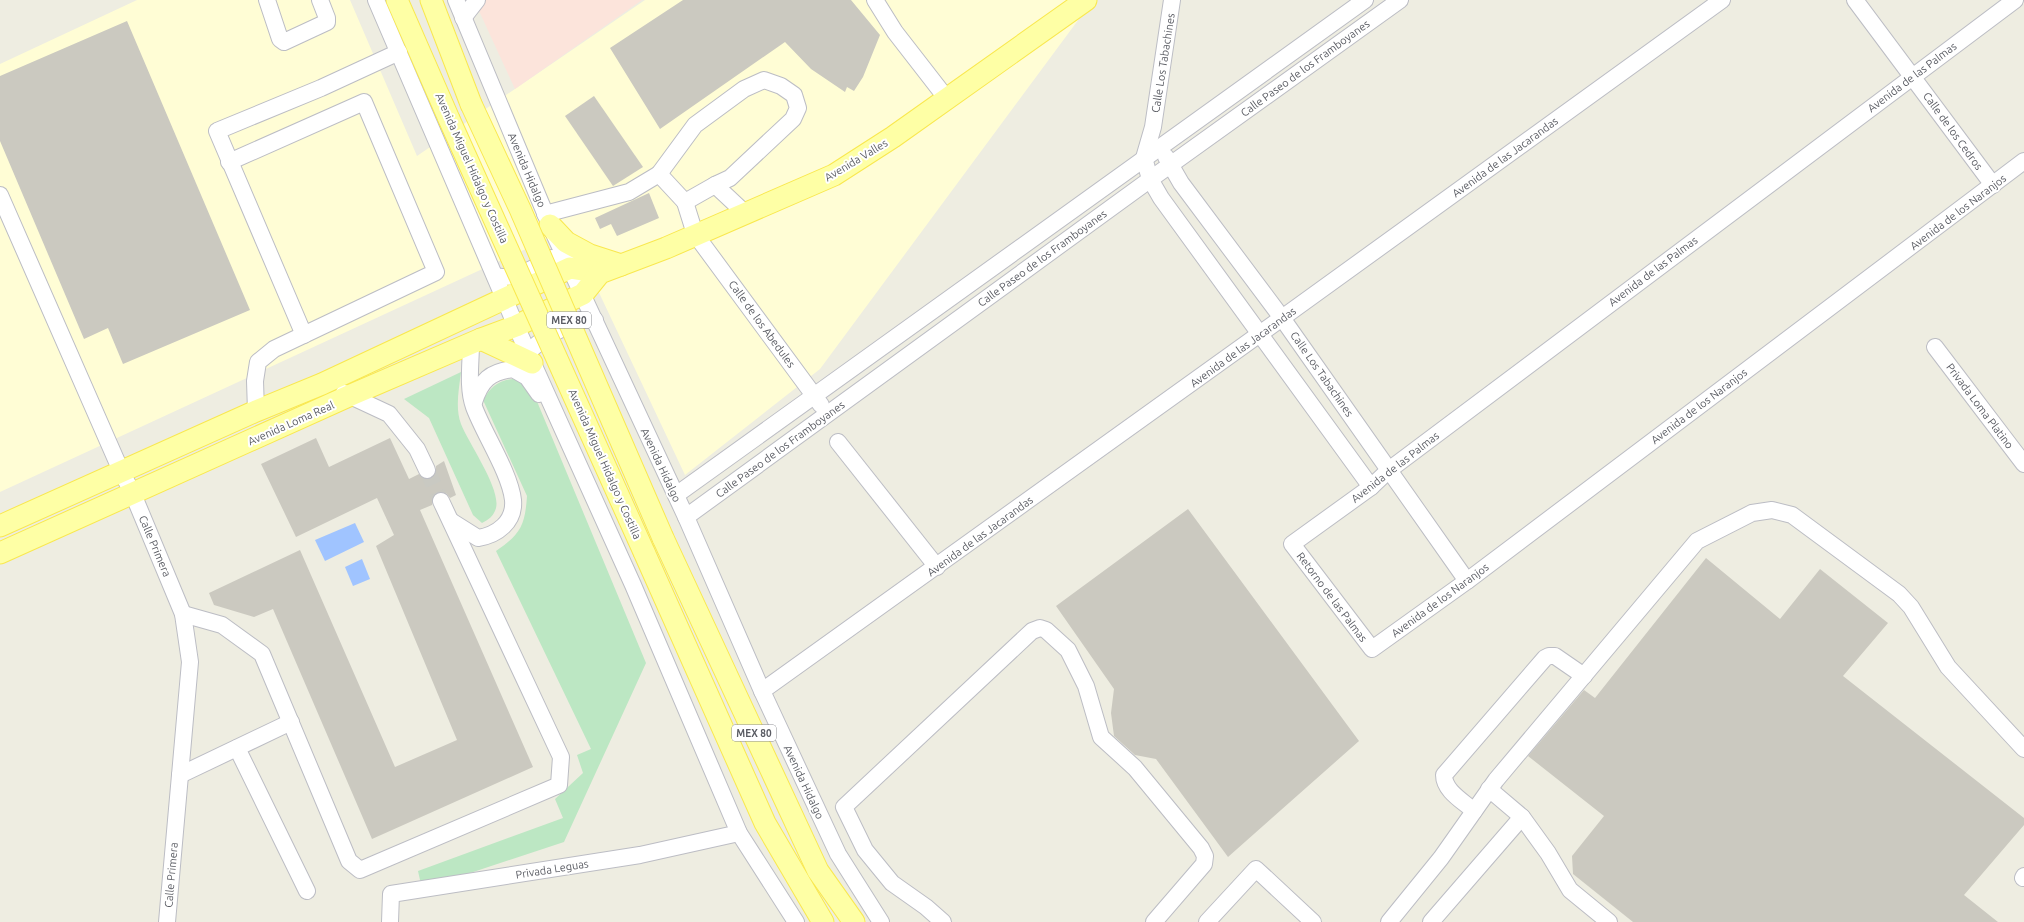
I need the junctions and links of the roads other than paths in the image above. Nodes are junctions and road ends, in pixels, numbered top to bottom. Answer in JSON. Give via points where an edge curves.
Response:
{"nodes":[{"id":1,"x":267,"y":0,"type":"edge"},
{"id":2,"x":320,"y":0,"type":"edge"},
{"id":3,"x":376,"y":0,"type":"edge"},
{"id":4,"x":397,"y":0,"type":"edge"},
{"id":5,"x":431,"y":0,"type":"edge"},
{"id":6,"x":456,"y":0,"type":"edge"},
{"id":7,"x":477,"y":0,"type":"edge"},
{"id":8,"x":875,"y":0,"type":"edge"},
{"id":9,"x":1172,"y":0,"type":"edge"},
{"id":10,"x":1365,"y":0,"type":"edge"},
{"id":11,"x":1400,"y":0,"type":"edge"},
{"id":12,"x":1722,"y":0,"type":"edge"},
{"id":13,"x":1855,"y":0,"type":"edge"},
{"id":14,"x":2015,"y":0,"type":"edge"},
{"id":15,"x":1075,"y":3,"type":"edge"},
{"id":16,"x":463,"y":18,"type":"junction"},
{"id":17,"x":399,"y":52,"type":"junction"},
{"id":18,"x":1913,"y":76,"type":"junction"},
{"id":19,"x":947,"y":99,"type":"junction"},
{"id":20,"x":1153,"y":127,"type":"junction"},
{"id":21,"x":1162,"y":146,"type":"junction"},
{"id":22,"x":1144,"y":158,"type":"junction"},
{"id":23,"x":2024,"y":161,"type":"edge"},
{"id":24,"x":229,"y":162,"type":"junction"},
{"id":25,"x":1170,"y":166,"type":"junction"},
{"id":26,"x":659,"y":174,"type":"junction"},
{"id":27,"x":1150,"y":179,"type":"junction"},
{"id":28,"x":715,"y":185,"type":"junction"},
{"id":29,"x":1994,"y":185,"type":"junction"},
{"id":30,"x":0,"y":195,"type":"edge"},
{"id":31,"x":686,"y":202,"type":"junction"},
{"id":32,"x":746,"y":214,"type":"junction"},
{"id":33,"x":548,"y":220,"type":"junction"},
{"id":34,"x":696,"y":234,"type":"junction"},
{"id":35,"x":560,"y":246,"type":"junction"},
{"id":36,"x":622,"y":265,"type":"junction"},
{"id":37,"x":570,"y":268,"type":"junction"},
{"id":38,"x":600,"y":273,"type":"junction"},
{"id":39,"x":495,"y":276,"type":"junction"},
{"id":40,"x":583,"y":294,"type":"junction"},
{"id":41,"x":504,"y":298,"type":"junction"},
{"id":42,"x":1282,"y":318,"type":"junction"},
{"id":43,"x":595,"y":320,"type":"junction"},
{"id":44,"x":516,"y":326,"type":"junction"},
{"id":45,"x":304,"y":334,"type":"junction"},
{"id":46,"x":1260,"y":334,"type":"junction"},
{"id":47,"x":476,"y":341,"type":"junction"},
{"id":48,"x":1935,"y":347,"type":"dead end"},
{"id":49,"x":530,"y":358,"type":"junction"},
{"id":50,"x":322,"y":384,"type":"junction"},
{"id":51,"x":352,"y":395,"type":"junction"},
{"id":52,"x":814,"y":396,"type":"junction"},
{"id":53,"x":474,"y":406,"type":"junction"},
{"id":54,"x":256,"y":411,"type":"junction"},
{"id":55,"x":828,"y":414,"type":"junction"},
{"id":56,"x":557,"y":417,"type":"junction"},
{"id":57,"x":838,"y":442,"type":"dead end"},
{"id":58,"x":730,"y":457,"type":"junction"},
{"id":59,"x":2024,"y":464,"type":"edge"},
{"id":60,"x":427,"y":470,"type":"tunnel mouth"},
{"id":61,"x":1389,"y":470,"type":"junction"},
{"id":62,"x":121,"y":471,"type":"junction"},
{"id":63,"x":745,"y":474,"type":"junction"},
{"id":64,"x":1371,"y":487,"type":"junction"},
{"id":65,"x":133,"y":494,"type":"junction"},
{"id":66,"x":676,"y":495,"type":"junction"},
{"id":67,"x":442,"y":501,"type":"tunnel mouth"},
{"id":68,"x":686,"y":517,"type":"junction"},
{"id":69,"x":451,"y":521,"type":"junction"},
{"id":70,"x":0,"y":526,"type":"edge"},
{"id":71,"x":1292,"y":544,"type":"joint"},
{"id":72,"x":0,"y":553,"type":"edge"},
{"id":73,"x":938,"y":566,"type":"junction"},
{"id":74,"x":1467,"y":581,"type":"junction"},
{"id":75,"x":184,"y":614,"type":"junction"},
{"id":76,"x":1372,"y":649,"type":"joint"},
{"id":77,"x":1584,"y":676,"type":"junction"},
{"id":78,"x":762,"y":691,"type":"junction"},
{"id":79,"x":291,"y":722,"type":"junction"},
{"id":80,"x":237,"y":748,"type":"junction"},
{"id":81,"x":2024,"y":748,"type":"edge"},
{"id":82,"x":180,"y":775,"type":"junction"},
{"id":83,"x":1489,"y":789,"type":"junction"},
{"id":84,"x":844,"y":807,"type":"junction"},
{"id":85,"x":1474,"y":811,"type":"junction"},
{"id":86,"x":1522,"y":817,"type":"junction"},
{"id":87,"x":823,"y":822,"type":"junction"},
{"id":88,"x":739,"y":833,"type":"junction"},
{"id":89,"x":307,"y":891,"type":"dead end"},
{"id":90,"x":1396,"y":920,"type":"edge"},
{"id":91,"x":167,"y":922,"type":"edge"},
{"id":92,"x":390,"y":922,"type":"edge"},
{"id":93,"x":796,"y":922,"type":"edge"},
{"id":94,"x":822,"y":922,"type":"edge"},
{"id":95,"x":854,"y":922,"type":"edge"},
{"id":96,"x":881,"y":922,"type":"edge"},
{"id":97,"x":943,"y":922,"type":"edge"},
{"id":98,"x":1154,"y":922,"type":"edge"},
{"id":99,"x":1207,"y":922,"type":"edge"},
{"id":100,"x":1313,"y":922,"type":"edge"},
{"id":101,"x":1431,"y":922,"type":"edge"},
{"id":102,"x":1609,"y":922,"type":"edge"}],
"edges":[{"from":1,"to":2,"type":"street","via":[[280,39],[284,42],[327,22]]},
{"from":3,"to":17,"type":"street"},
{"from":4,"to":94,"type":"main road","name":"Avenida Miguel Hidalgo y Costilla","number":"MEX 80","bridge":true,"via":[[765,823]]},
{"from":5,"to":95,"type":"main road","number":"MEX 80","bridge":true,"via":[[471,104],[520,209],[663,538],[818,871]]},
{"from":6,"to":16,"type":"street","name":"Avenida Hidalgo"},
{"from":7,"to":16,"type":"street"},
{"from":8,"to":19,"type":"street","via":[[895,32]]},
{"from":9,"to":20,"type":"street","name":"Calle Los Tabachines"},
{"from":10,"to":21,"type":"street","name":"Calle Paseo de los Framboyanes"},
{"from":11,"to":25,"type":"street","name":"Calle Paseo de los Framboyanes"},
{"from":12,"to":42,"type":"street","name":"Avenida de las Jacarandas"},
{"from":13,"to":18,"type":"street","name":"Calle de los Cedros"},
{"from":14,"to":18,"type":"street","name":"Avenida de las Palmas"},
{"from":15,"to":19,"type":"main road","name":"Avenida Valles"},
{"from":16,"to":33,"type":"street","name":"Avenida Hidalgo"},
{"from":17,"to":24,"type":"street","via":[[217,131]]},
{"from":17,"to":39,"type":"street"},
{"from":18,"to":29,"type":"street","name":"Calle de los Cedros"},
{"from":18,"to":61,"type":"street","name":"Avenida de las Palmas"},
{"from":19,"to":32,"type":"main road","name":"Avenida Valles","via":[[834,175]]},
{"from":20,"to":21,"type":"street","name":"Calle Los Tabachines"},
{"from":20,"to":22,"type":"street","name":"Calle Los Tabachines"},
{"from":21,"to":22,"type":"street","name":"Calle Paseo de los Framboyanes"},
{"from":21,"to":25,"type":"street","name":"Calle Los Tabachines"},
{"from":22,"to":27,"type":"street"},
{"from":22,"to":52,"type":"street","name":"Calle Paseo de los Framboyanes"},
{"from":23,"to":29,"type":"street","name":"Avenida de los Naranjos"},
{"from":24,"to":45,"type":"street"},
{"from":24,"to":45,"type":"street","via":[[364,102],[436,272]]},
{"from":25,"to":27,"type":"street","name":"Calle Paseo de los Framboyanes"},
{"from":25,"to":42,"type":"street","name":"Calle Los Tabachines"},
{"from":26,"to":28,"type":"street","via":[[695,125],[744,89],[764,80],[781,86],[794,95],[798,108],[793,119],[730,178]]},
{"from":26,"to":31,"type":"street"},
{"from":26,"to":33,"type":"street","via":[[629,192]]},
{"from":27,"to":46,"type":"street","via":[[1161,198]]},
{"from":27,"to":55,"type":"street","name":"Calle Paseo de los Framboyanes"},
{"from":28,"to":31,"type":"street"},
{"from":28,"to":32,"type":"street"},
{"from":29,"to":74,"type":"street","name":"Avenida de los Naranjos"},
{"from":30,"to":62,"type":"street","name":"Calle Primera"},
{"from":31,"to":34,"type":"street","name":"Calle de los Abedules"},
{"from":32,"to":34,"type":"main road","name":"Avenida Valles"},
{"from":33,"to":35,"type":"street","name":"Avenida Hidalgo"},
{"from":33,"to":36,"type":"main road","via":[[566,242],[590,255]]},
{"from":34,"to":36,"type":"main road","name":"Avenida Valles"},
{"from":34,"to":52,"type":"street","name":"Calle de los Abedules"},
{"from":35,"to":37,"type":"street","name":"Avenida Hidalgo"},
{"from":35,"to":39,"type":"street","via":[[554,257],[529,271],[504,278]]},
{"from":36,"to":38,"type":"main road","name":"Avenida Valles"},
{"from":37,"to":38,"type":"main road","name":"Avenida Valles"},
{"from":37,"to":40,"type":"street","name":"Avenida Hidalgo"},
{"from":37,"to":41,"type":"main road","name":"Avenida Loma Real"},
{"from":38,"to":40,"type":"main road"},
{"from":39,"to":41,"type":"street"},
{"from":40,"to":43,"type":"street","name":"Avenida Hidalgo"},
{"from":40,"to":44,"type":"main road","name":"Avenida Loma Real"},
{"from":41,"to":44,"type":"street"},
{"from":41,"to":50,"type":"main road","name":"Avenida Loma Real"},
{"from":42,"to":46,"type":"street","name":"Avenida de las Jacarandas"},
{"from":42,"to":61,"type":"street","name":"Calle Los Tabachines"},
{"from":43,"to":49,"type":"street","via":[[583,319],[534,346]]},
{"from":43,"to":66,"type":"street","name":"Avenida Hidalgo"},
{"from":44,"to":47,"type":"main road","name":"Avenida Loma Real"},
{"from":44,"to":49,"type":"street"},
{"from":45,"to":54,"type":"street","via":[[258,362],[255,381]]},
{"from":46,"to":64,"type":"street"},
{"from":46,"to":73,"type":"street","name":"Avenida de las Jacarandas"},
{"from":47,"to":49,"type":"main road"},
{"from":47,"to":51,"type":"main road","name":"Avenida Loma Real"},
{"from":47,"to":53,"type":"street","via":[[471,375]]},
{"from":48,"to":59,"type":"street","name":"Privada Loma Platino"},
{"from":49,"to":56,"type":"street"},
{"from":50,"to":51,"type":"street"},
{"from":50,"to":54,"type":"main road","name":"Avenida Loma Real"},
{"from":51,"to":60,"type":"street","via":[[389,414],[418,449]]},
{"from":51,"to":65,"type":"main road","name":"Avenida Loma Real"},
{"from":52,"to":55,"type":"street","name":"Calle de los Abedules"},
{"from":52,"to":58,"type":"street","name":"Calle Paseo de los Framboyanes"},
{"from":53,"to":56,"type":"street","via":[[478,389],[487,378],[500,371],[513,369],[526,377]]},
{"from":53,"to":69,"type":"street","via":[[508,484],[513,501],[510,518],[491,536],[478,538]]},
{"from":54,"to":62,"type":"main road","name":"Avenida Loma Real"},
{"from":55,"to":63,"type":"street","name":"Calle Paseo de los Framboyanes"},
{"from":56,"to":88,"type":"street","via":[[633,585]]},
{"from":57,"to":73,"type":"street"},
{"from":58,"to":63,"type":"street"},
{"from":58,"to":66,"type":"street","name":"Calle Paseo de los Framboyanes"},
{"from":61,"to":64,"type":"street","name":"Avenida de las Palmas"},
{"from":61,"to":74,"type":"street","name":"Calle Los Tabachines"},
{"from":62,"to":65,"type":"street","name":"Calle Primera"},
{"from":62,"to":70,"type":"main road","name":"Avenida Loma Real"},
{"from":63,"to":68,"type":"street","name":"Calle Paseo de los Framboyanes"},
{"from":64,"to":71,"type":"street","name":"Avenida de las Palmas"},
{"from":65,"to":72,"type":"main road","name":"Avenida Loma Real"},
{"from":65,"to":75,"type":"street","name":"Calle Primera"},
{"from":66,"to":68,"type":"street","name":"Avenida Hidalgo"},
{"from":67,"to":69,"type":"street"},
{"from":68,"to":78,"type":"street","name":"Avenida Hidalgo"},
{"from":69,"to":79,"type":"street","via":[[561,757],[559,785],[360,870],[349,861]]},
{"from":71,"to":76,"type":"street","name":"Retorno de las Palmas"},
{"from":73,"to":78,"type":"street","name":"Avenida de las Jacarandas"},
{"from":74,"to":76,"type":"street","name":"Avenida de los Naranjos"},
{"from":75,"to":79,"type":"street","via":[[222,625],[262,654]]},
{"from":75,"to":82,"type":"street","name":"Calle Primera","via":[[190,662]]},
{"from":77,"to":81,"type":"street","via":[[1697,541],[1752,513],[1772,510],[1792,515],[1899,594],[1911,607],[1948,667]]},
{"from":77,"to":83,"type":"street"},
{"from":77,"to":85,"type":"street","via":[[1555,656],[1545,658],[1444,775],[1444,782],[1448,788]]},
{"from":78,"to":87,"type":"street","name":"Avenida Hidalgo"},
{"from":79,"to":80,"type":"street"},
{"from":80,"to":82,"type":"street"},
{"from":80,"to":89,"type":"street"},
{"from":82,"to":91,"type":"street","name":"Calle Primera"},
{"from":83,"to":85,"type":"street"},
{"from":83,"to":86,"type":"street"},
{"from":84,"to":87,"type":"street"},
{"from":84,"to":97,"type":"street","via":[[865,850],[892,883]]},
{"from":84,"to":98,"type":"street","via":[[1032,631],[1040,628],[1046,630],[1068,650],[1086,686],[1100,737],[1135,768],[1202,848],[1205,856],[1204,864]]},
{"from":85,"to":90,"type":"street"},
{"from":86,"to":101,"type":"street"},
{"from":86,"to":102,"type":"street","via":[[1570,890]]},
{"from":87,"to":96,"type":"street","name":"Avenida Hidalgo","via":[[838,854]]},
{"from":88,"to":92,"type":"street","name":"Privada Leguas","via":[[640,855],[391,894]]},
{"from":88,"to":93,"type":"street"},
{"from":99,"to":100,"type":"street","via":[[1256,869]]}]}
